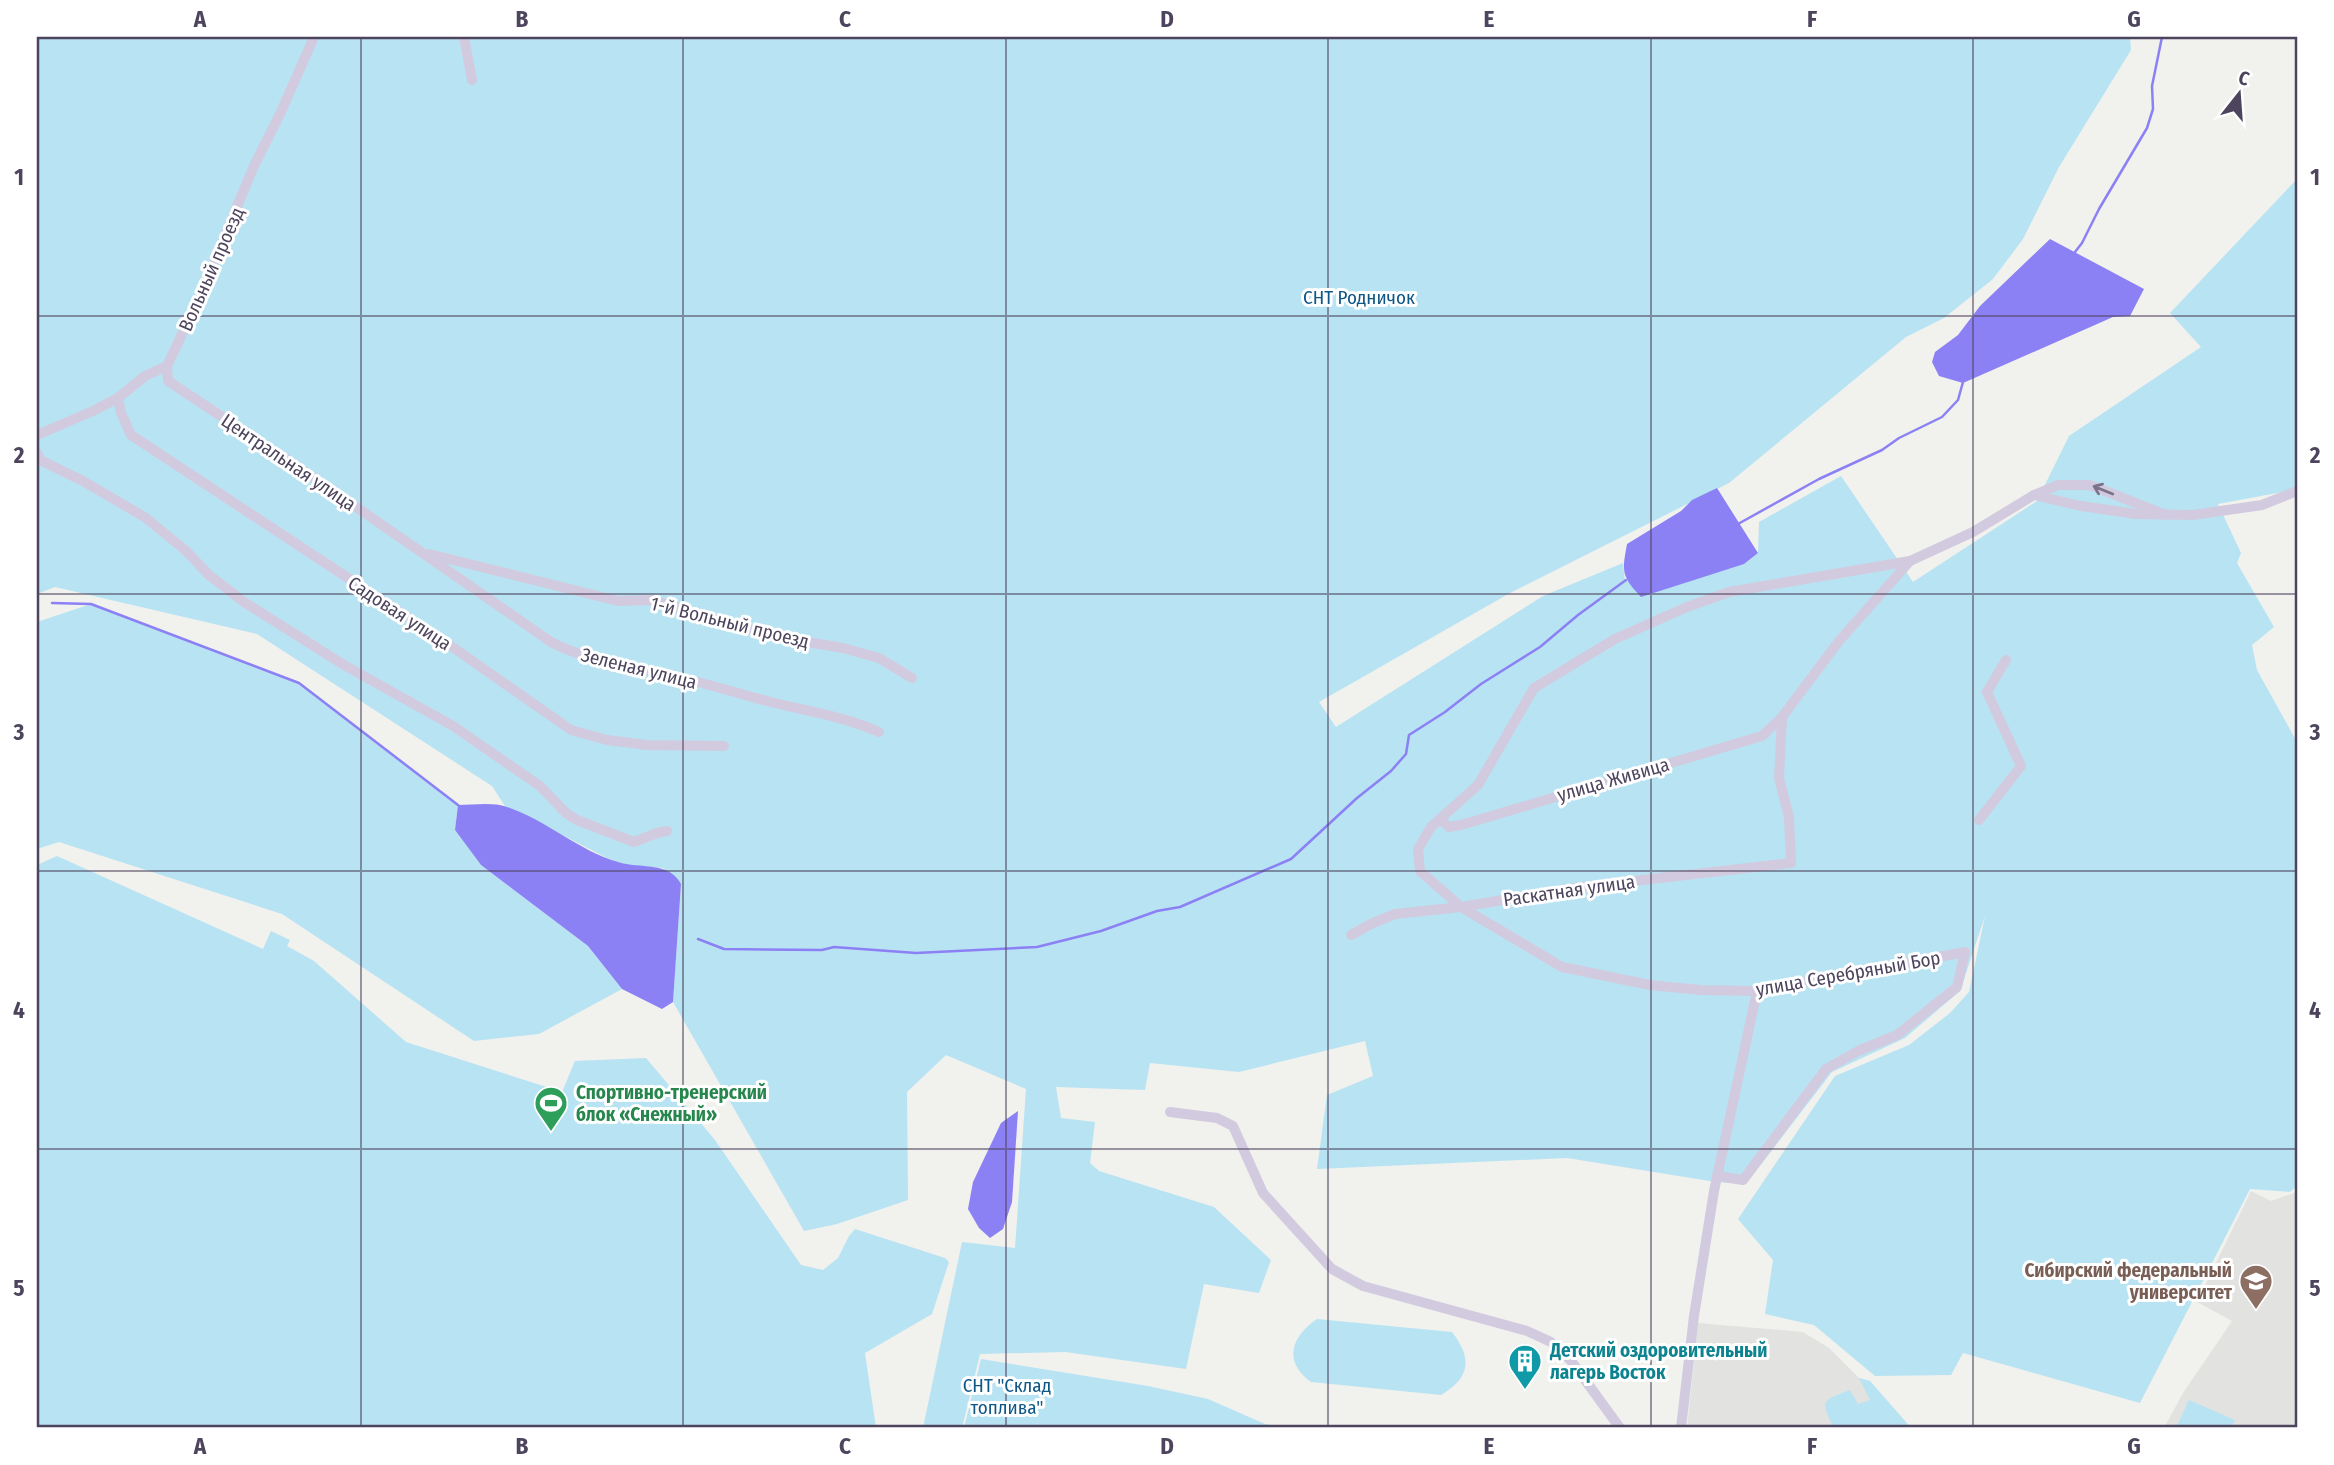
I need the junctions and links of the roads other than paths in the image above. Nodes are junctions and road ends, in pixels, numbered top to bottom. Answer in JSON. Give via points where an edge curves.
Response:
{"nodes":[{"id":1,"x":314,"y":37,"type":"edge"},
{"id":2,"x":464,"y":37,"type":"edge"},
{"id":3,"x":472,"y":80,"type":"dead end"},
{"id":4,"x":167,"y":366,"type":"junction"},
{"id":5,"x":118,"y":398,"type":"junction"},
{"id":6,"x":37,"y":435,"type":"edge"},
{"id":7,"x":37,"y":453,"type":"edge"},
{"id":8,"x":2297,"y":491,"type":"edge"},
{"id":9,"x":2034,"y":495,"type":"junction"},
{"id":10,"x":2166,"y":515,"type":"junction"},
{"id":11,"x":421,"y":552,"type":"junction"},
{"id":12,"x":1910,"y":561,"type":"junction"},
{"id":13,"x":2006,"y":660,"type":"dead end"},
{"id":14,"x":912,"y":678,"type":"dead end"},
{"id":15,"x":1782,"y":717,"type":"junction"},
{"id":16,"x":880,"y":732,"type":"dead end"},
{"id":17,"x":724,"y":747,"type":"dead end"},
{"id":18,"x":1440,"y":820,"type":"junction"},
{"id":19,"x":1979,"y":820,"type":"dead end"},
{"id":20,"x":667,"y":831,"type":"dead end"},
{"id":21,"x":1461,"y":907,"type":"junction"},
{"id":22,"x":1351,"y":935,"type":"dead end"},
{"id":23,"x":1757,"y":991,"type":"junction"},
{"id":24,"x":1170,"y":1112,"type":"dead end"},
{"id":25,"x":1717,"y":1176,"type":"junction"},
{"id":26,"x":1620,"y":1428,"type":"edge"},
{"id":27,"x":1681,"y":1428,"type":"edge"}],
"edges":[{"from":1,"to":4,"type":"street","name":"Вольный проезд"},
{"from":2,"to":3,"type":"street"},
{"from":4,"to":5,"type":"street","via":[[145,376]]},
{"from":4,"to":11,"type":"street","name":"Центральная улица","via":[[168,381]]},
{"from":5,"to":6,"type":"street"},
{"from":5,"to":17,"type":"street","name":"Садовая улица","via":[[131,435],[570,730],[647,745]]},
{"from":7,"to":20,"type":"street","via":[[40,460],[146,518],[244,602],[463,733],[540,786],[577,820],[634,842]]},
{"from":8,"to":10,"type":"street","via":[[2262,505]]},
{"from":9,"to":10,"type":"street","via":[[2081,506]]},
{"from":10,"to":9,"type":"street","one_way":true,"via":[[2090,485],[2058,485]]},
{"from":9,"to":12,"type":"street","via":[[1973,533]]},
{"from":11,"to":14,"type":"street","name":"1-й Вольный проезд","via":[[618,601],[652,600],[789,639],[844,648],[879,658]]},
{"from":11,"to":16,"type":"street","name":"Зеленая улица","via":[[566,650],[854,720]]},
{"from":12,"to":15,"type":"street","name":"улица Живица","via":[[1839,641]]},
{"from":12,"to":18,"type":"street","name":"улица Серебряный Бор","via":[[1728,592],[1615,639],[1534,688],[1478,785]]},
{"from":13,"to":19,"type":"street","via":[[1987,692],[2021,765]]},
{"from":15,"to":18,"type":"street","name":"улица Живица","via":[[1762,736],[1461,825],[1449,827]]},
{"from":15,"to":21,"type":"street","name":"Раскатная улица","via":[[1779,778],[1791,863],[1581,887]]},
{"from":18,"to":21,"type":"street","name":"улица Серебряный Бор","via":[[1418,849],[1420,871]]},
{"from":21,"to":22,"type":"street","name":"Раскатная улица","via":[[1395,914]]},
{"from":21,"to":23,"type":"street","name":"улица Серебряный Бор","via":[[1562,967],[1650,985]]},
{"from":23,"to":25,"type":"street"},
{"from":23,"to":25,"type":"street","name":"улица Серебряный Бор","via":[[1965,952],[1956,988],[1897,1035],[1826,1069],[1743,1180]]},
{"from":24,"to":26,"type":"street","via":[[1217,1118],[1233,1126],[1263,1193],[1332,1269],[1363,1286],[1527,1331],[1551,1342],[1572,1362]]},
{"from":25,"to":27,"type":"street"}]}
